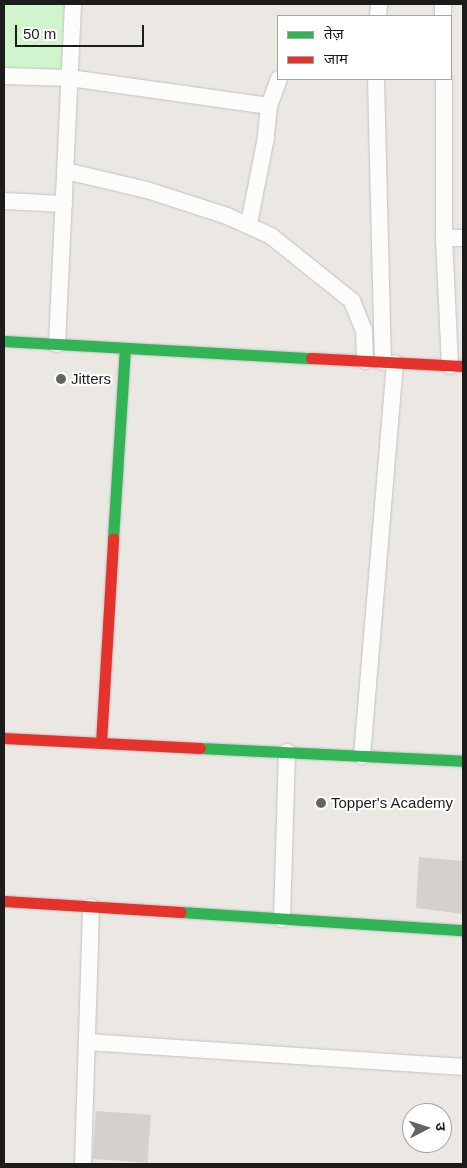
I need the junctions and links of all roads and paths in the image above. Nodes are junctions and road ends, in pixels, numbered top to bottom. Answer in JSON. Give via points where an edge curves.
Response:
{"nodes":[{"id":1,"x":73,"y":4,"type":"edge"},
{"id":2,"x":4,"y":76,"type":"edge"},
{"id":3,"x":70,"y":78,"type":"junction"},
{"id":4,"x":279,"y":80,"type":"edge"},
{"id":5,"x":376,"y":80,"type":"edge"},
{"id":6,"x":444,"y":80,"type":"edge"},
{"id":7,"x":269,"y":106,"type":"junction"},
{"id":8,"x":66,"y":171,"type":"junction"},
{"id":9,"x":4,"y":201,"type":"edge"},
{"id":10,"x":64,"y":204,"type":"junction"},
{"id":11,"x":249,"y":224,"type":"junction"},
{"id":12,"x":444,"y":238,"type":"junction"},
{"id":13,"x":463,"y":238,"type":"edge"},
{"id":14,"x":4,"y":341,"type":"edge"},
{"id":15,"x":57,"y":344,"type":"junction"},
{"id":16,"x":125,"y":348,"type":"junction"},
{"id":17,"x":365,"y":361,"type":"junction"},
{"id":18,"x":389,"y":362,"type":"junction"},
{"id":19,"x":457,"y":366,"type":"edge"},
{"id":20,"x":4,"y":738,"type":"edge"},
{"id":21,"x":101,"y":743,"type":"junction"},
{"id":22,"x":287,"y":752,"type":"junction"},
{"id":23,"x":362,"y":756,"type":"junction"},
{"id":24,"x":463,"y":761,"type":"edge"},
{"id":25,"x":4,"y":901,"type":"edge"},
{"id":26,"x":91,"y":907,"type":"junction"},
{"id":27,"x":282,"y":919,"type":"junction"},
{"id":28,"x":463,"y":930,"type":"edge"},
{"id":29,"x":87,"y":1042,"type":"junction"},
{"id":30,"x":463,"y":1066,"type":"edge"},
{"id":31,"x":83,"y":1164,"type":"edge"}],
"edges":[{"from":1,"to":3,"type":"street"},
{"from":2,"to":3,"type":"street"},
{"from":3,"to":7,"type":"street"},
{"from":3,"to":8,"type":"street"},
{"from":4,"to":7,"type":"street"},
{"from":5,"to":18,"type":"street"},
{"from":6,"to":12,"type":"street"},
{"from":7,"to":11,"type":"street"},
{"from":8,"to":10,"type":"street"},
{"from":8,"to":11,"type":"street","via":[[147,190]]},
{"from":9,"to":10,"type":"street"},
{"from":10,"to":15,"type":"street"},
{"from":11,"to":17,"type":"street","via":[[271,236],[352,301],[364,330]]},
{"from":12,"to":13,"type":"street"},
{"from":12,"to":19,"type":"street"},
{"from":14,"to":15,"type":"street"},
{"from":15,"to":16,"type":"street"},
{"from":16,"to":17,"type":"street"},
{"from":16,"to":21,"type":"street"},
{"from":17,"to":18,"type":"street"},
{"from":18,"to":19,"type":"street"},
{"from":18,"to":23,"type":"street"},
{"from":20,"to":21,"type":"street"},
{"from":21,"to":22,"type":"street"},
{"from":22,"to":23,"type":"street"},
{"from":22,"to":27,"type":"street"},
{"from":23,"to":24,"type":"street"},
{"from":25,"to":26,"type":"street"},
{"from":26,"to":27,"type":"street"},
{"from":26,"to":29,"type":"street"},
{"from":27,"to":28,"type":"street"},
{"from":29,"to":30,"type":"street"},
{"from":29,"to":31,"type":"street"}]}
